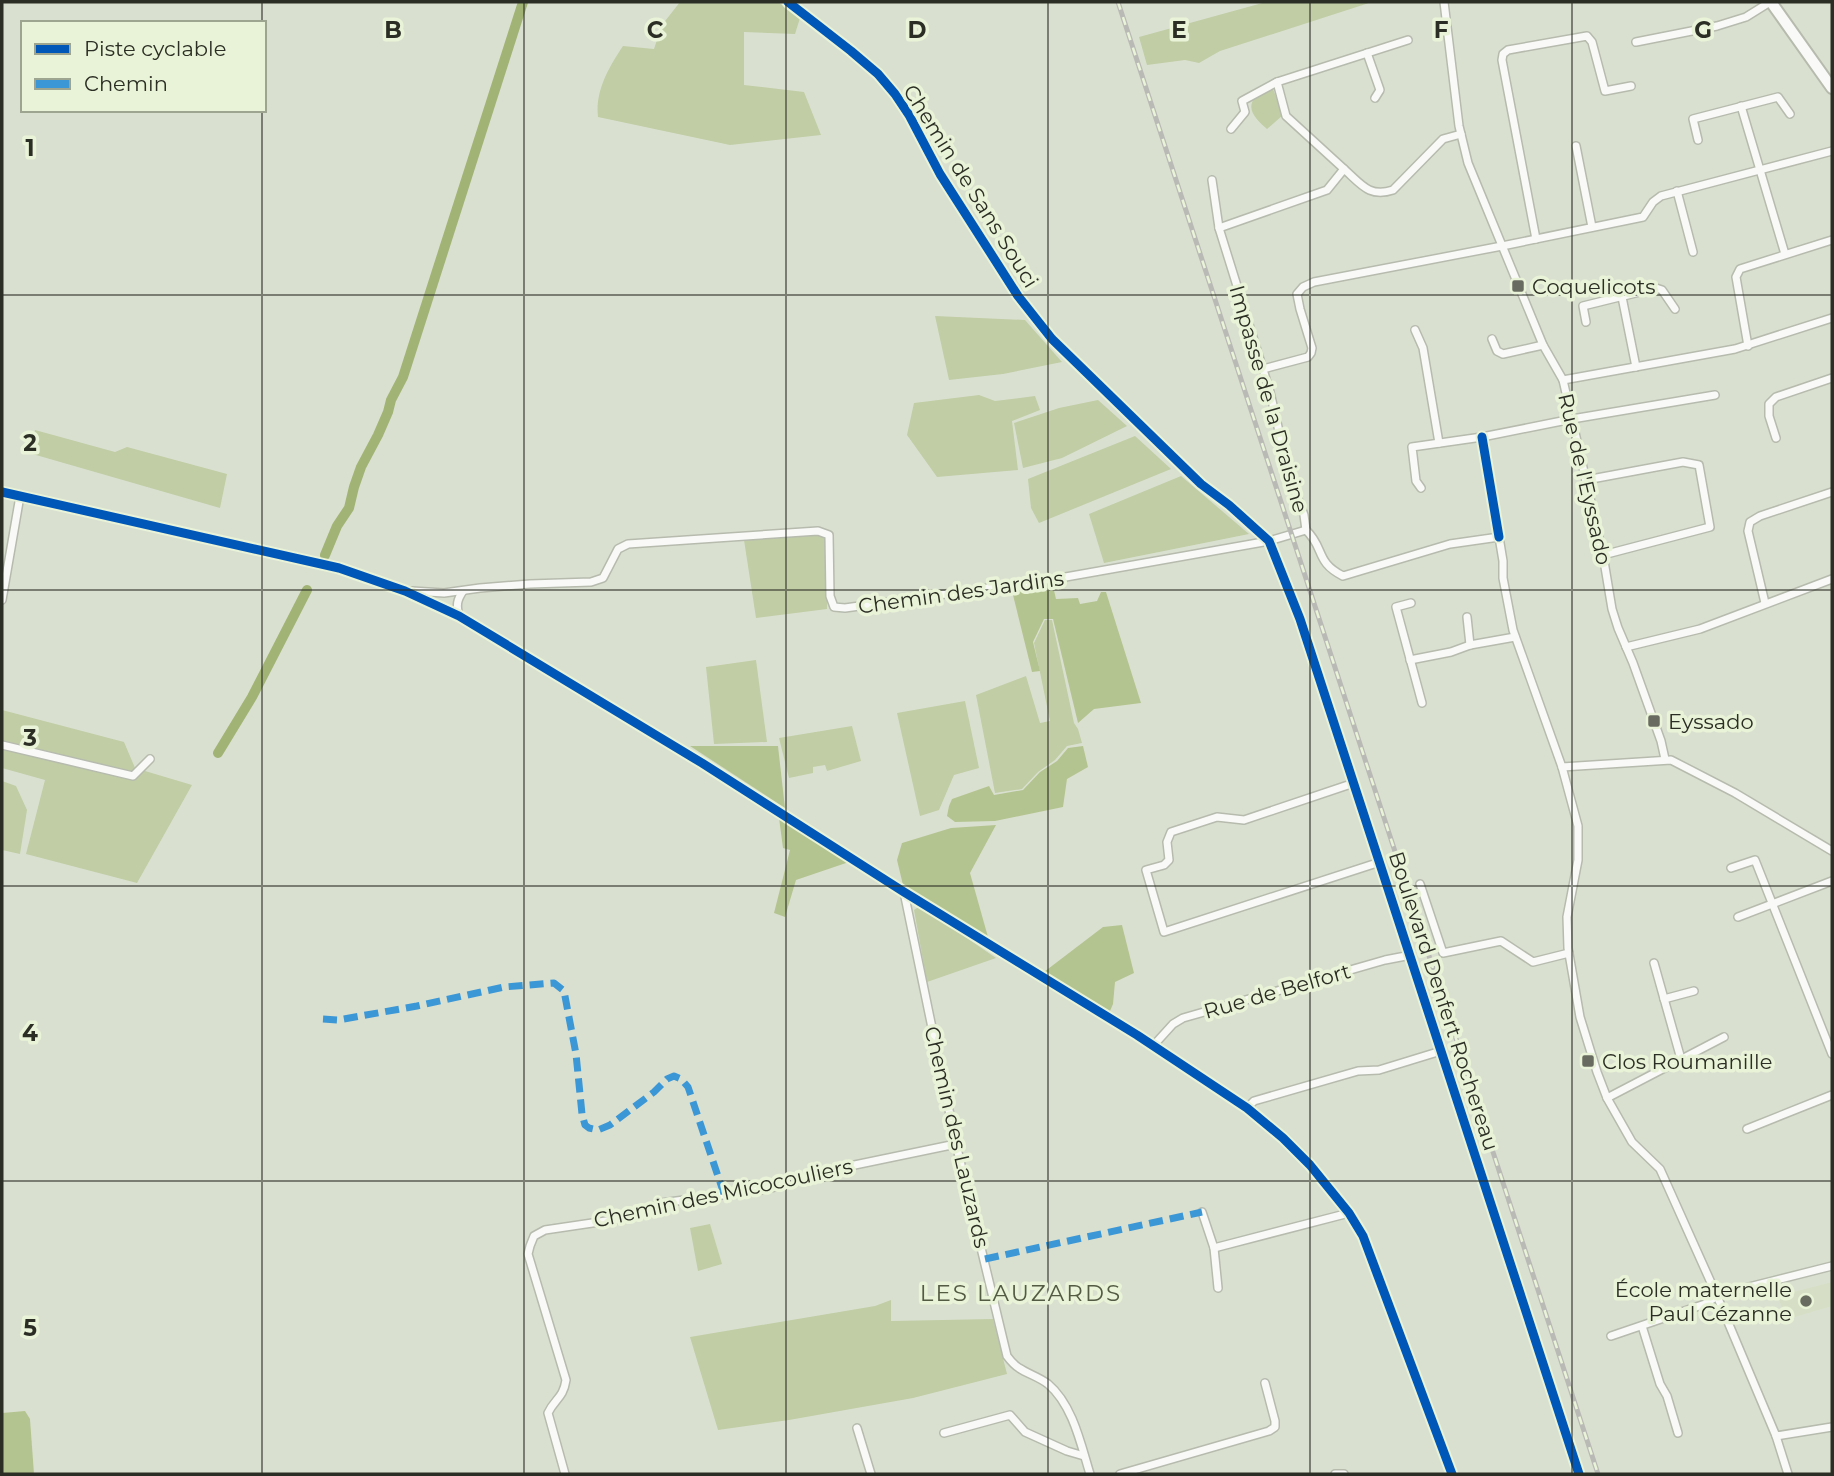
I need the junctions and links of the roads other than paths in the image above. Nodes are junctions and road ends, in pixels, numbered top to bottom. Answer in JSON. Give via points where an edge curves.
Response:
{"nodes":[{"id":1,"x":788,"y":2,"type":"edge"},
{"id":2,"x":1444,"y":2,"type":"edge"},
{"id":3,"x":1771,"y":2,"type":"edge"},
{"id":4,"x":1408,"y":40,"type":"dead end"},
{"id":5,"x":1636,"y":42,"type":"dead end"},
{"id":6,"x":1367,"y":53,"type":"junction"},
{"id":7,"x":1277,"y":82,"type":"junction"},
{"id":8,"x":1631,"y":86,"type":"dead end"},
{"id":9,"x":1832,"y":88,"type":"edge"},
{"id":10,"x":1375,"y":98,"type":"dead end"},
{"id":11,"x":1741,"y":106,"type":"junction"},
{"id":12,"x":1790,"y":114,"type":"dead end"},
{"id":13,"x":1231,"y":129,"type":"dead end"},
{"id":14,"x":1461,"y":134,"type":"junction"},
{"id":15,"x":1698,"y":140,"type":"dead end"},
{"id":16,"x":1576,"y":146,"type":"dead end"},
{"id":17,"x":1832,"y":151,"type":"edge"},
{"id":18,"x":1344,"y":169,"type":"junction"},
{"id":19,"x":1759,"y":170,"type":"junction"},
{"id":20,"x":1212,"y":180,"type":"dead end"},
{"id":21,"x":1677,"y":191,"type":"junction"},
{"id":22,"x":1592,"y":227,"type":"junction"},
{"id":23,"x":1219,"y":228,"type":"junction"},
{"id":24,"x":1536,"y":239,"type":"junction"},
{"id":25,"x":1832,"y":240,"type":"edge"},
{"id":26,"x":1502,"y":247,"type":"junction"},
{"id":27,"x":1693,"y":252,"type":"dead end"},
{"id":28,"x":1785,"y":254,"type":"junction"},
{"id":29,"x":1622,"y":297,"type":"junction"},
{"id":30,"x":1675,"y":309,"type":"dead end"},
{"id":31,"x":1832,"y":318,"type":"edge"},
{"id":32,"x":1587,"y":322,"type":"dead end"},
{"id":33,"x":1415,"y":330,"type":"dead end"},
{"id":34,"x":1492,"y":339,"type":"dead end"},
{"id":35,"x":1543,"y":345,"type":"junction"},
{"id":36,"x":1748,"y":346,"type":"junction"},
{"id":37,"x":1636,"y":367,"type":"junction"},
{"id":38,"x":1263,"y":369,"type":"junction"},
{"id":39,"x":1832,"y":379,"type":"edge"},
{"id":40,"x":1563,"y":380,"type":"junction"},
{"id":41,"x":1715,"y":395,"type":"dead end"},
{"id":42,"x":1572,"y":419,"type":"junction"},
{"id":43,"x":1482,"y":437,"type":"junction"},
{"id":44,"x":1776,"y":438,"type":"dead end"},
{"id":45,"x":1439,"y":443,"type":"junction"},
{"id":46,"x":1586,"y":480,"type":"junction"},
{"id":47,"x":1421,"y":488,"type":"dead end"},
{"id":48,"x":2,"y":492,"type":"edge"},
{"id":49,"x":1832,"y":492,"type":"edge"},
{"id":50,"x":20,"y":496,"type":"junction"},
{"id":51,"x":1306,"y":530,"type":"junction"},
{"id":52,"x":1499,"y":537,"type":"junction"},
{"id":53,"x":1269,"y":541,"type":"junction"},
{"id":54,"x":1603,"y":555,"type":"junction"},
{"id":55,"x":1832,"y":579,"type":"edge"},
{"id":56,"x":405,"y":591,"type":"junction"},
{"id":57,"x":463,"y":591,"type":"junction"},
{"id":58,"x":2,"y":600,"type":"edge"},
{"id":59,"x":1411,"y":603,"type":"dead end"},
{"id":60,"x":1765,"y":603,"type":"junction"},
{"id":61,"x":459,"y":616,"type":"junction"},
{"id":62,"x":1467,"y":617,"type":"dead end"},
{"id":63,"x":1516,"y":637,"type":"junction"},
{"id":64,"x":1470,"y":645,"type":"junction"},
{"id":65,"x":1626,"y":647,"type":"junction"},
{"id":66,"x":1410,"y":660,"type":"junction"},
{"id":67,"x":1422,"y":704,"type":"dead end"},
{"id":68,"x":2,"y":745,"type":"edge"},
{"id":69,"x":150,"y":759,"type":"dead end"},
{"id":70,"x":1665,"y":759,"type":"junction"},
{"id":71,"x":1562,"y":767,"type":"junction"},
{"id":72,"x":1354,"y":783,"type":"junction"},
{"id":73,"x":1832,"y":851,"type":"edge"},
{"id":74,"x":1380,"y":862,"type":"junction"},
{"id":75,"x":1731,"y":868,"type":"dead end"},
{"id":76,"x":1832,"y":881,"type":"edge"},
{"id":77,"x":1420,"y":884,"type":"dead end"},
{"id":78,"x":904,"y":892,"type":"junction"},
{"id":79,"x":1774,"y":904,"type":"junction"},
{"id":80,"x":1738,"y":918,"type":"dead end"},
{"id":81,"x":1569,"y":953,"type":"junction"},
{"id":82,"x":1411,"y":955,"type":"junction"},
{"id":83,"x":1654,"y":963,"type":"dead end"},
{"id":84,"x":1694,"y":991,"type":"dead end"},
{"id":85,"x":1664,"y":999,"type":"junction"},
{"id":86,"x":1724,"y":1037,"type":"dead end"},
{"id":87,"x":1153,"y":1046,"type":"junction"},
{"id":88,"x":1441,"y":1051,"type":"junction"},
{"id":89,"x":1832,"y":1054,"type":"edge"},
{"id":90,"x":1681,"y":1059,"type":"junction"},
{"id":91,"x":1832,"y":1095,"type":"edge"},
{"id":92,"x":1606,"y":1098,"type":"junction"},
{"id":93,"x":1247,"y":1108,"type":"junction"},
{"id":94,"x":1746,"y":1129,"type":"dead end"},
{"id":95,"x":956,"y":1144,"type":"junction"},
{"id":96,"x":1202,"y":1212,"type":"dead end"},
{"id":97,"x":1349,"y":1213,"type":"junction"},
{"id":98,"x":1214,"y":1248,"type":"junction"},
{"id":99,"x":1832,"y":1266,"type":"edge"},
{"id":100,"x":1218,"y":1288,"type":"dead end"},
{"id":101,"x":1717,"y":1296,"type":"junction"},
{"id":102,"x":1642,"y":1325,"type":"junction"},
{"id":103,"x":1611,"y":1336,"type":"dead end"},
{"id":104,"x":1265,"y":1383,"type":"dead end"},
{"id":105,"x":1832,"y":1427,"type":"edge"},
{"id":106,"x":857,"y":1428,"type":"dead end"},
{"id":107,"x":944,"y":1433,"type":"dead end"},
{"id":108,"x":1678,"y":1433,"type":"dead end"},
{"id":109,"x":1776,"y":1436,"type":"junction"},
{"id":110,"x":1084,"y":1456,"type":"junction"},
{"id":111,"x":565,"y":1474,"type":"edge"},
{"id":112,"x":871,"y":1474,"type":"edge"},
{"id":113,"x":1090,"y":1474,"type":"edge"},
{"id":114,"x":1120,"y":1474,"type":"edge"},
{"id":115,"x":1335,"y":1474,"type":"edge"},
{"id":116,"x":1343,"y":1474,"type":"edge"},
{"id":117,"x":1452,"y":1474,"type":"edge"},
{"id":118,"x":1580,"y":1474,"type":"edge"},
{"id":119,"x":1787,"y":1474,"type":"edge"}],
"edges":[{"from":1,"to":53,"type":"street","name":"Chemin de Sans Souci","via":[[878,74],[895,94],[1017,296],[1052,338],[1201,484]]},
{"from":2,"to":14,"type":"street","name":"Rue de l'Eyssado"},
{"from":3,"to":5,"type":"street","via":[[1746,17],[1717,26]]},
{"from":3,"to":9,"type":"main road"},
{"from":4,"to":6,"type":"street"},
{"from":6,"to":7,"type":"street"},
{"from":6,"to":10,"type":"street","via":[[1380,90]]},
{"from":7,"to":13,"type":"street","via":[[1242,100],[1245,112]]},
{"from":7,"to":18,"type":"street","via":[[1286,116]]},
{"from":8,"to":24,"type":"street","via":[[1605,91],[1587,36],[1503,54]]},
{"from":11,"to":12,"type":"street","via":[[1778,97]]},
{"from":11,"to":15,"type":"street","via":[[1693,119]]},
{"from":11,"to":19,"type":"street"},
{"from":14,"to":18,"type":"street","via":[[1443,139],[1393,190],[1371,192]]},
{"from":14,"to":26,"type":"street","name":"Rue de l'Eyssado"},
{"from":16,"to":22,"type":"street"},
{"from":17,"to":19,"type":"street"},
{"from":18,"to":23,"type":"street","via":[[1327,190]]},
{"from":19,"to":21,"type":"street"},
{"from":19,"to":28,"type":"street"},
{"from":20,"to":23,"type":"street","name":"Impasse de la Draisine"},
{"from":21,"to":22,"type":"street","via":[[1653,202],[1643,217]]},
{"from":21,"to":27,"type":"street"},
{"from":22,"to":24,"type":"street"},
{"from":23,"to":38,"type":"street","name":"Impasse de la Draisine"},
{"from":24,"to":26,"type":"street"},
{"from":25,"to":28,"type":"street"},
{"from":26,"to":35,"type":"street","name":"Rue de l'Eyssado"},
{"from":26,"to":38,"type":"street","via":[[1303,287],[1297,294],[1311,352],[1308,357]]},
{"from":28,"to":36,"type":"street","via":[[1748,265],[1736,277]]},
{"from":29,"to":30,"type":"street","via":[[1656,288]]},
{"from":29,"to":32,"type":"street","via":[[1583,306]]},
{"from":29,"to":37,"type":"street"},
{"from":31,"to":36,"type":"street"},
{"from":33,"to":45,"type":"street","via":[[1423,348]]},
{"from":34,"to":35,"type":"street","via":[[1503,354]]},
{"from":35,"to":40,"type":"street","name":"Rue de l'Eyssado"},
{"from":36,"to":37,"type":"street"},
{"from":37,"to":40,"type":"street"},
{"from":38,"to":51,"type":"street","name":"Impasse de la Draisine"},
{"from":39,"to":44,"type":"street","via":[[1776,397],[1769,404]]},
{"from":40,"to":42,"type":"street","name":"Rue de l'Eyssado"},
{"from":41,"to":42,"type":"street"},
{"from":42,"to":43,"type":"street"},
{"from":42,"to":46,"type":"street","name":"Rue de l'Eyssado"},
{"from":43,"to":45,"type":"street"},
{"from":43,"to":52,"type":"street"},
{"from":45,"to":47,"type":"street","via":[[1412,447]]},
{"from":46,"to":54,"type":"street","name":"Rue de l'Eyssado"},
{"from":46,"to":54,"type":"street","via":[[1683,462],[1699,465],[1710,527]]},
{"from":48,"to":50,"type":"street"},
{"from":49,"to":60,"type":"street","via":[[1751,522],[1748,531]]},
{"from":50,"to":56,"type":"street","via":[[339,568]]},
{"from":50,"to":58,"type":"street"},
{"from":51,"to":52,"type":"street","name":"Impasse de la Draisine","via":[[1329,569],[1343,576],[1450,544]]},
{"from":51,"to":53,"type":"street"},
{"from":52,"to":63,"type":"street"},
{"from":53,"to":57,"type":"street","name":"Chemin des Jardins","via":[[1060,578],[845,608],[832,604],[830,540],[818,531],[628,544],[618,549],[599,581]]},
{"from":53,"to":72,"type":"street","name":"Boulevard Denfert Rochereau","via":[[1296,606]]},
{"from":54,"to":65,"type":"street","name":"Rue de l'Eyssado","via":[[1612,609]]},
{"from":55,"to":60,"type":"street"},
{"from":56,"to":57,"type":"street","name":"Chemin des Jardins"},
{"from":56,"to":61,"type":"street"},
{"from":57,"to":61,"type":"street","via":[[456,607]]},
{"from":59,"to":66,"type":"street","via":[[1396,607]]},
{"from":60,"to":65,"type":"street","via":[[1699,629]]},
{"from":61,"to":78,"type":"street"},
{"from":62,"to":64,"type":"street"},
{"from":63,"to":64,"type":"street"},
{"from":63,"to":71,"type":"street"},
{"from":64,"to":66,"type":"street"},
{"from":65,"to":70,"type":"street","name":"Rue de l'Eyssado"},
{"from":66,"to":67,"type":"street"},
{"from":68,"to":69,"type":"street","via":[[133,776]]},
{"from":70,"to":71,"type":"street"},
{"from":70,"to":73,"type":"street","via":[[1682,764]]},
{"from":71,"to":81,"type":"street","via":[[1578,826],[1578,860],[1567,917]]},
{"from":72,"to":74,"type":"street","name":"Boulevard Denfert Rochereau"},
{"from":72,"to":74,"type":"street","via":[[1244,820],[1217,817],[1171,832],[1169,860],[1146,870],[1164,932]]},
{"from":74,"to":82,"type":"street","name":"Boulevard Denfert Rochereau"},
{"from":75,"to":79,"type":"street","via":[[1755,860]]},
{"from":76,"to":79,"type":"street"},
{"from":77,"to":81,"type":"street","via":[[1443,953],[1501,941],[1533,962]]},
{"from":78,"to":87,"type":"street"},
{"from":78,"to":95,"type":"street","name":"Chemin des Lauzards"},
{"from":79,"to":80,"type":"street"},
{"from":79,"to":89,"type":"street"},
{"from":81,"to":92,"type":"street","via":[[1580,1017]]},
{"from":82,"to":87,"type":"street","name":"Rue de Belfort","via":[[1183,1018]]},
{"from":82,"to":88,"type":"street","name":"Boulevard Denfert Rochereau"},
{"from":83,"to":85,"type":"street"},
{"from":84,"to":85,"type":"street"},
{"from":85,"to":90,"type":"street"},
{"from":86,"to":90,"type":"street"},
{"from":87,"to":93,"type":"street"},
{"from":88,"to":93,"type":"street","via":[[1379,1070],[1332,1078],[1254,1101]]},
{"from":88,"to":118,"type":"street","name":"Boulevard Denfert Rochereau"},
{"from":90,"to":92,"type":"street"},
{"from":91,"to":94,"type":"street"},
{"from":92,"to":101,"type":"street","via":[[1632,1142],[1660,1169]]},
{"from":93,"to":97,"type":"street","via":[[1310,1164]]},
{"from":95,"to":110,"type":"street","name":"Chemin des Lauzards","via":[[1007,1356],[1050,1386],[1072,1419]]},
{"from":95,"to":111,"type":"street","name":"Chemin des Micocouliers","via":[[816,1173],[761,1190],[661,1203],[626,1218],[560,1227],[534,1236],[528,1254],[566,1380],[564,1392],[548,1413]]},
{"from":96,"to":98,"type":"street"},
{"from":97,"to":98,"type":"street"},
{"from":97,"to":117,"type":"street","via":[[1363,1236]]},
{"from":98,"to":100,"type":"street"},
{"from":99,"to":101,"type":"street"},
{"from":101,"to":102,"type":"street"},
{"from":101,"to":109,"type":"street"},
{"from":102,"to":103,"type":"street"},
{"from":102,"to":108,"type":"street"},
{"from":104,"to":114,"type":"street","via":[[1275,1421],[1269,1431]]},
{"from":105,"to":109,"type":"street"},
{"from":106,"to":112,"type":"street"},
{"from":107,"to":110,"type":"street","via":[[1010,1415],[1026,1432]]},
{"from":109,"to":119,"type":"street"},
{"from":110,"to":113,"type":"street","name":"Chemin des Lauzards"},
{"from":115,"to":116,"type":"street"}]}
